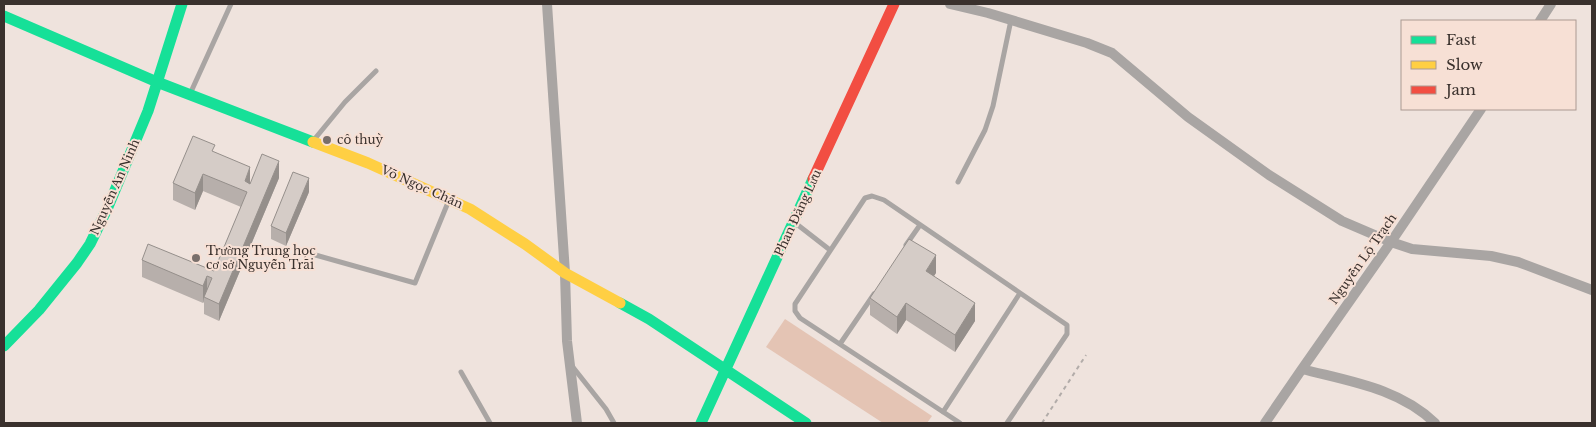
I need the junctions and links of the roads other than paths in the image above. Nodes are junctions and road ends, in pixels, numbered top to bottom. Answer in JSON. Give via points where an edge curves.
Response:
{"nodes":[{"id":1,"x":182,"y":4,"type":"edge"},
{"id":2,"x":231,"y":4,"type":"edge"},
{"id":3,"x":547,"y":4,"type":"edge"},
{"id":4,"x":894,"y":4,"type":"edge"},
{"id":5,"x":950,"y":4,"type":"edge"},
{"id":6,"x":1551,"y":4,"type":"edge"},
{"id":7,"x":4,"y":16,"type":"edge"},
{"id":8,"x":1011,"y":20,"type":"junction"},
{"id":9,"x":1541,"y":20,"type":"edge"},
{"id":10,"x":376,"y":71,"type":"dead end"},
{"id":11,"x":157,"y":82,"type":"junction"},
{"id":12,"x":190,"y":95,"type":"junction"},
{"id":13,"x":1480,"y":110,"type":"edge"},
{"id":14,"x":313,"y":141,"type":"junction"},
{"id":15,"x":958,"y":182,"type":"dead end"},
{"id":16,"x":449,"y":200,"type":"junction"},
{"id":17,"x":794,"y":222,"type":"junction"},
{"id":18,"x":920,"y":225,"type":"junction"},
{"id":19,"x":1391,"y":242,"type":"junction"},
{"id":20,"x":904,"y":249,"type":"edge"},
{"id":21,"x":830,"y":250,"type":"junction"},
{"id":22,"x":312,"y":254,"type":"dead end"},
{"id":23,"x":565,"y":273,"type":"junction"},
{"id":24,"x":877,"y":288,"type":"edge"},
{"id":25,"x":1592,"y":290,"type":"edge"},
{"id":26,"x":1020,"y":293,"type":"junction"},
{"id":27,"x":840,"y":344,"type":"junction"},
{"id":28,"x":4,"y":346,"type":"edge"},
{"id":29,"x":570,"y":363,"type":"junction"},
{"id":30,"x":726,"y":369,"type":"junction"},
{"id":31,"x":1302,"y":369,"type":"junction"},
{"id":32,"x":461,"y":372,"type":"dead end"},
{"id":33,"x":943,"y":412,"type":"junction"},
{"id":34,"x":490,"y":423,"type":"edge"},
{"id":35,"x":577,"y":423,"type":"edge"},
{"id":36,"x":614,"y":423,"type":"edge"},
{"id":37,"x":701,"y":423,"type":"edge"},
{"id":38,"x":806,"y":423,"type":"edge"},
{"id":39,"x":960,"y":423,"type":"edge"},
{"id":40,"x":1007,"y":423,"type":"edge"},
{"id":41,"x":1265,"y":423,"type":"edge"},
{"id":42,"x":1435,"y":423,"type":"edge"}],
"edges":[{"from":1,"to":11,"type":"street","name":"Nguyễn An Ninh"},
{"from":2,"to":12,"type":"lane"},
{"from":3,"to":23,"type":"street"},
{"from":4,"to":17,"type":"street","name":"Phan Đăng Lưu"},
{"from":5,"to":8,"type":"street"},
{"from":6,"to":9,"type":"street"},
{"from":7,"to":11,"type":"street","name":"Võ Ngọc Chấn"},
{"from":8,"to":15,"type":"lane","via":[[993,106],[985,130]]},
{"from":8,"to":19,"type":"street","via":[[1112,52],[1188,117],[1269,175],[1342,221]]},
{"from":10,"to":14,"type":"lane","via":[[344,102]]},
{"from":11,"to":12,"type":"street","name":"Võ Ngọc Chấn"},
{"from":11,"to":28,"type":"street","name":"Nguyễn An Ninh","via":[[148,111],[90,244],[39,310]]},
{"from":12,"to":14,"type":"street","name":"Võ Ngọc Chấn"},
{"from":13,"to":19,"type":"street","name":"Nguyễn Lộ Trạch"},
{"from":14,"to":16,"type":"street","name":"Võ Ngọc Chấn"},
{"from":16,"to":22,"type":"lane","via":[[415,283]]},
{"from":16,"to":23,"type":"street","name":"Võ Ngọc Chấn","via":[[485,218]]},
{"from":17,"to":21,"type":"lane"},
{"from":17,"to":30,"type":"street","name":"Phan Đăng Lưu"},
{"from":18,"to":20,"type":"lane"},
{"from":18,"to":21,"type":"lane","via":[[884,200],[872,196],[865,198]]},
{"from":18,"to":26,"type":"lane"},
{"from":19,"to":25,"type":"street","via":[[1419,250],[1491,256],[1518,262]]},
{"from":19,"to":31,"type":"street","name":"Nguyễn Lộ Trạch"},
{"from":21,"to":27,"type":"lane","via":[[795,304],[795,311],[800,318]]},
{"from":23,"to":29,"type":"street"},
{"from":23,"to":30,"type":"street","name":"Võ Ngọc Chấn","via":[[649,319]]},
{"from":24,"to":27,"type":"lane"},
{"from":26,"to":33,"type":"lane"},
{"from":26,"to":40,"type":"lane","via":[[1067,325],[1067,334]]},
{"from":27,"to":33,"type":"lane"},
{"from":29,"to":35,"type":"street"},
{"from":29,"to":36,"type":"lane"},
{"from":30,"to":37,"type":"street","name":"Phan Đăng Lưu"},
{"from":30,"to":38,"type":"street","name":"Võ Ngọc Chấn"},
{"from":31,"to":41,"type":"street","name":"Nguyễn Lộ Trạch"},
{"from":31,"to":42,"type":"street","via":[[1385,391],[1405,400]]},
{"from":32,"to":34,"type":"lane"},
{"from":33,"to":39,"type":"lane"}]}
